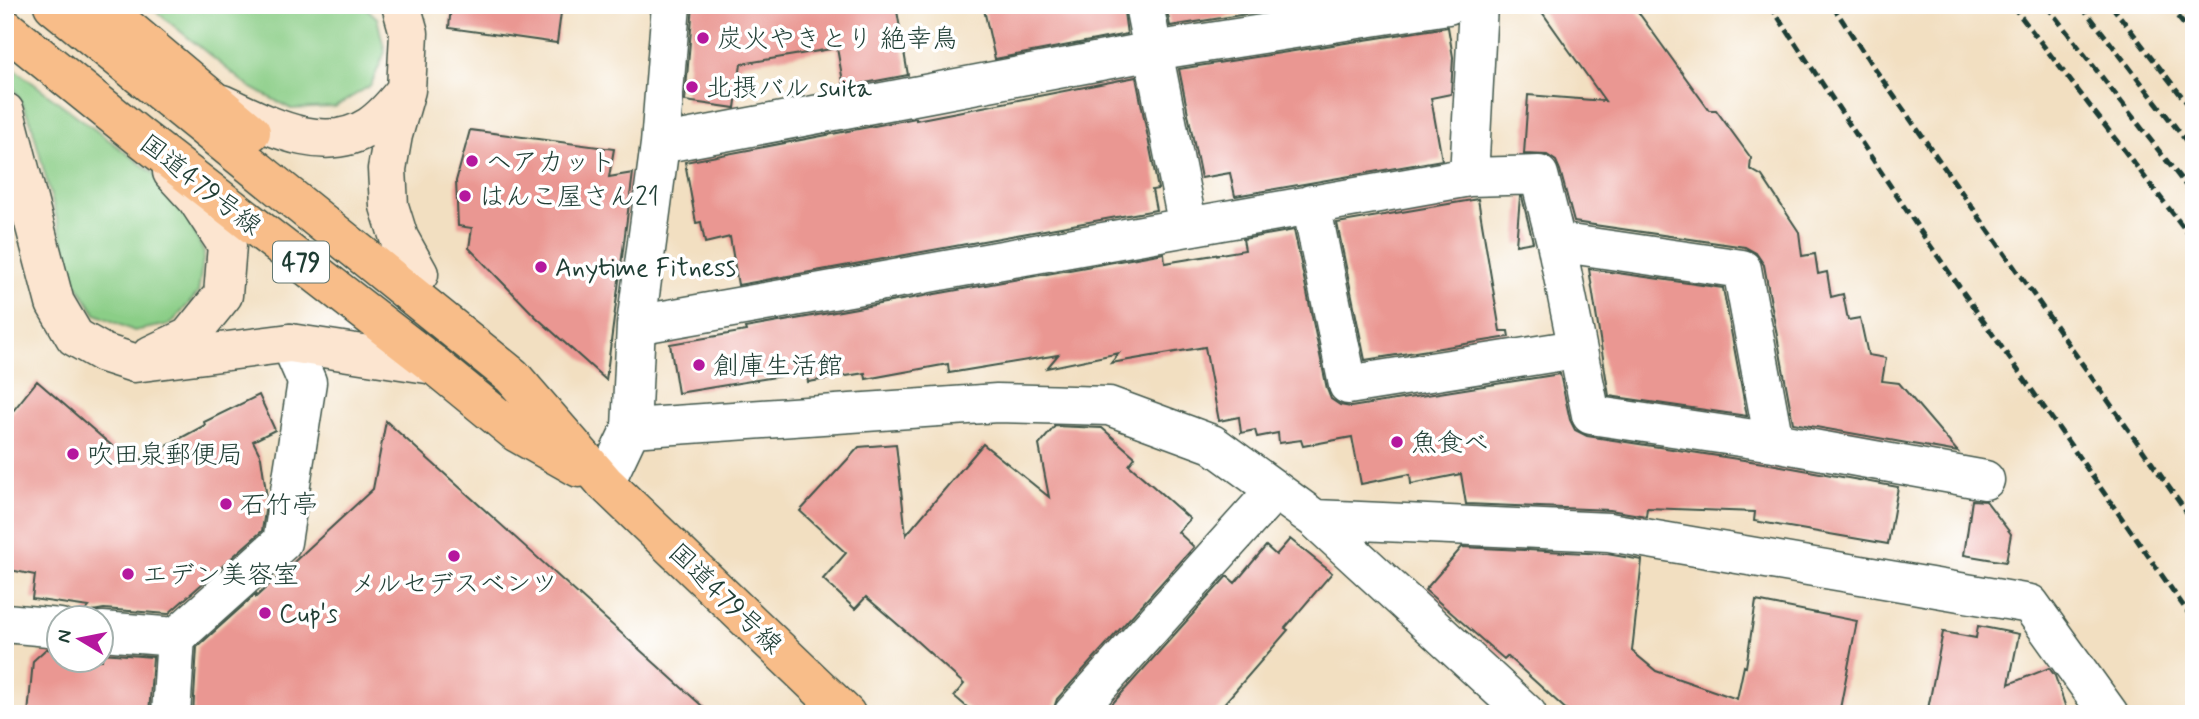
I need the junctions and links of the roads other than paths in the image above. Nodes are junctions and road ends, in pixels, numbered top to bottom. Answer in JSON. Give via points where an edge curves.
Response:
{"nodes":[{"id":1,"x":53,"y":5,"type":"edge"},
{"id":2,"x":100,"y":5,"type":"edge"},
{"id":3,"x":401,"y":5,"type":"edge"},
{"id":4,"x":671,"y":5,"type":"edge"},
{"id":5,"x":1144,"y":5,"type":"edge"},
{"id":6,"x":1448,"y":5,"type":"edge"},
{"id":7,"x":1478,"y":5,"type":"edge"},
{"id":8,"x":5,"y":28,"type":"edge"},
{"id":9,"x":1153,"y":51,"type":"junction"},
{"id":10,"x":406,"y":90,"type":"junction"},
{"id":11,"x":215,"y":102,"type":"junction"},
{"id":12,"x":5,"y":113,"type":"edge"},
{"id":13,"x":140,"y":137,"type":"junction"},
{"id":14,"x":660,"y":144,"type":"junction"},
{"id":15,"x":1469,"y":177,"type":"junction"},
{"id":16,"x":1311,"y":204,"type":"junction"},
{"id":17,"x":1188,"y":227,"type":"junction"},
{"id":18,"x":1556,"y":242,"type":"junction"},
{"id":19,"x":419,"y":274,"type":"junction"},
{"id":20,"x":636,"y":326,"type":"junction"},
{"id":21,"x":290,"y":343,"type":"junction"},
{"id":22,"x":1576,"y":349,"type":"junction"},
{"id":23,"x":134,"y":363,"type":"junction"},
{"id":24,"x":434,"y":365,"type":"junction"},
{"id":25,"x":512,"y":376,"type":"junction"},
{"id":26,"x":631,"y":428,"type":"junction"},
{"id":27,"x":1774,"y":442,"type":"junction"},
{"id":28,"x":1985,"y":480,"type":"dead end"},
{"id":29,"x":605,"y":483,"type":"junction"},
{"id":30,"x":1275,"y":490,"type":"junction"},
{"id":31,"x":1315,"y":519,"type":"junction"},
{"id":32,"x":5,"y":623,"type":"edge"},
{"id":33,"x":46,"y":627,"type":"edge"},
{"id":34,"x":116,"y":632,"type":"edge"},
{"id":35,"x":176,"y":637,"type":"junction"},
{"id":36,"x":171,"y":714,"type":"edge"},
{"id":37,"x":846,"y":714,"type":"edge"},
{"id":38,"x":1073,"y":714,"type":"edge"},
{"id":39,"x":1527,"y":714,"type":"edge"},
{"id":40,"x":2109,"y":714,"type":"edge"}],
"edges":[{"from":1,"to":25,"type":"highway","name":"国道479号線","number":"479"},
{"from":2,"to":11,"type":"highway","number":"479"},
{"from":3,"to":10,"type":"street","via":[[410,33]]},
{"from":4,"to":14,"type":"street"},
{"from":5,"to":9,"type":"street"},
{"from":6,"to":9,"type":"street"},
{"from":7,"to":15,"type":"street"},
{"from":8,"to":13,"type":"highway","name":"国道479号線","number":"479"},
{"from":9,"to":14,"type":"street"},
{"from":9,"to":17,"type":"street"},
{"from":10,"to":11,"type":"street","via":[[367,128],[323,138],[293,135]]},
{"from":10,"to":19,"type":"street","via":[[387,169],[389,206],[399,238]]},
{"from":11,"to":19,"type":"highway","number":"479"},
{"from":12,"to":23,"type":"street","via":[[55,303],[75,337],[103,354]]},
{"from":13,"to":23,"type":"street","via":[[196,198],[227,245],[223,295],[189,337]]},
{"from":13,"to":24,"type":"highway","name":"国道479号線","number":"479"},
{"from":14,"to":20,"type":"street"},
{"from":15,"to":16,"type":"street"},
{"from":15,"to":18,"type":"street","via":[[1539,174]]},
{"from":16,"to":17,"type":"street"},
{"from":16,"to":22,"type":"street","via":[[1348,385]]},
{"from":17,"to":20,"type":"street"},
{"from":18,"to":22,"type":"street"},
{"from":18,"to":27,"type":"street","via":[[1742,269]]},
{"from":19,"to":25,"type":"highway","number":"479"},
{"from":20,"to":26,"type":"street"},
{"from":21,"to":23,"type":"street"},
{"from":21,"to":24,"type":"street"},
{"from":21,"to":35,"type":"street","via":[[307,382],[282,542]]},
{"from":22,"to":27,"type":"street","via":[[1591,415]]},
{"from":24,"to":29,"type":"highway","name":"国道479号線","number":"479","via":[[517,433]]},
{"from":25,"to":29,"type":"highway","name":"国道479号線","number":"479"},
{"from":26,"to":29,"type":"street"},
{"from":26,"to":30,"type":"street","via":[[996,403],[1109,406],[1212,444]]},
{"from":27,"to":28,"type":"street"},
{"from":29,"to":37,"type":"highway","name":"国道479号線","number":"479"},
{"from":30,"to":31,"type":"street"},
{"from":30,"to":38,"type":"street"},
{"from":31,"to":39,"type":"street"},
{"from":31,"to":40,"type":"street","via":[[1609,533],[2029,604]]},
{"from":32,"to":33,"type":"street"},
{"from":34,"to":35,"type":"street"},
{"from":35,"to":36,"type":"street"}]}
